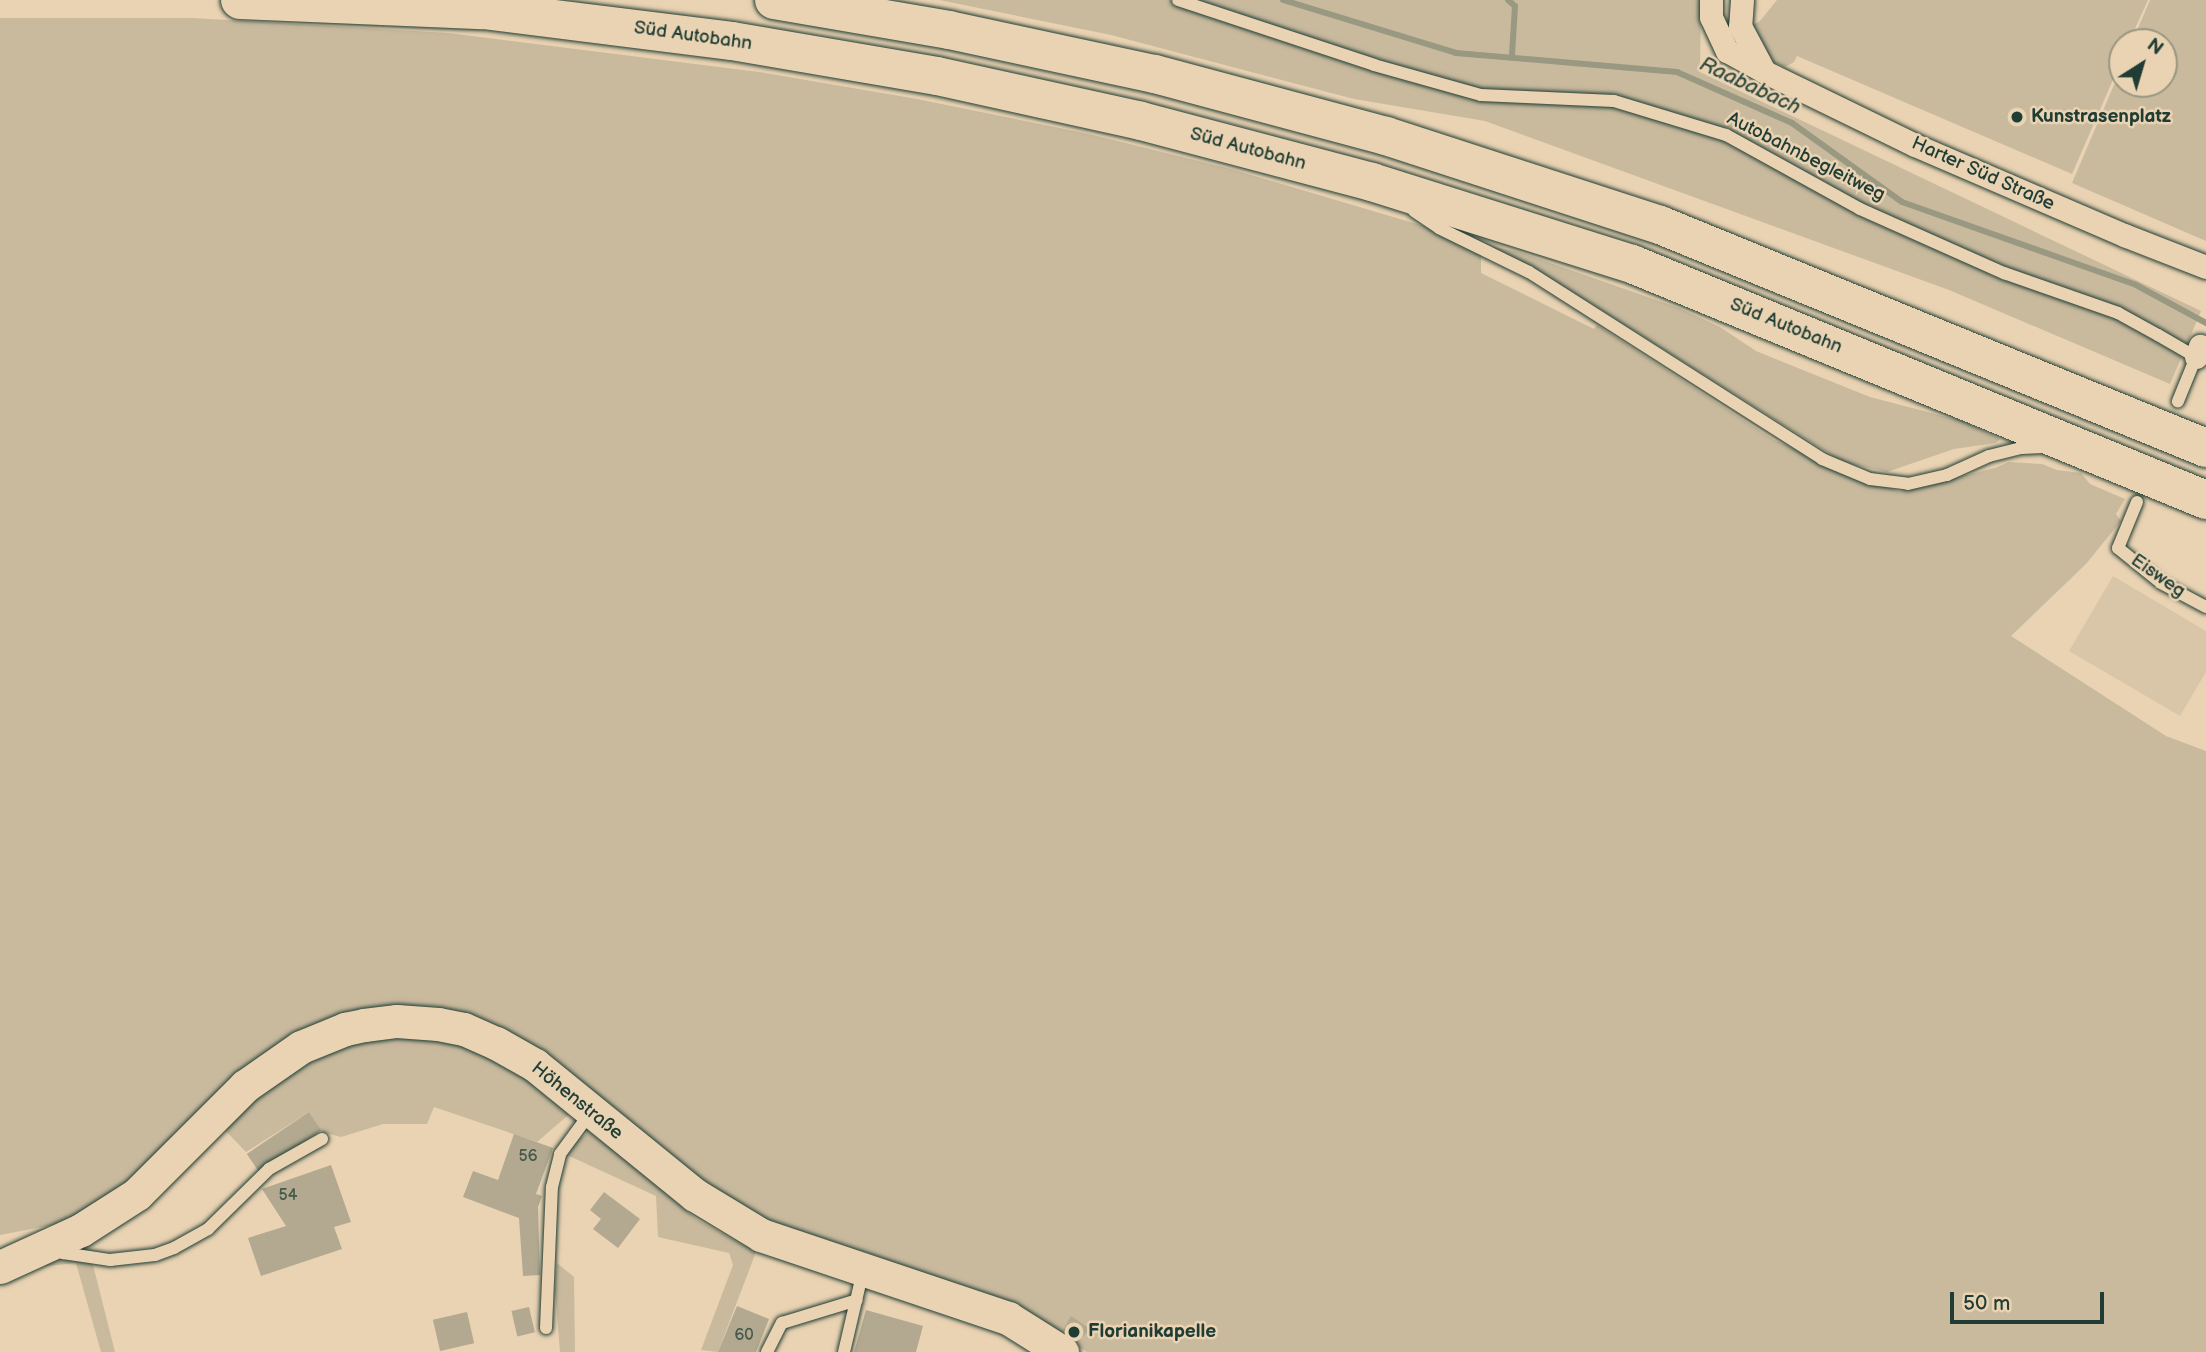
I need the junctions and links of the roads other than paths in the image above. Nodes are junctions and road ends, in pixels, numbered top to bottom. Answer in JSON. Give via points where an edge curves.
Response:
{"nodes":[{"id":1,"x":240,"y":0,"type":"edge"},
{"id":2,"x":774,"y":0,"type":"edge"},
{"id":3,"x":1178,"y":0,"type":"edge"},
{"id":4,"x":1711,"y":0,"type":"edge"},
{"id":5,"x":1742,"y":0,"type":"edge"},
{"id":6,"x":1765,"y":72,"type":"junction"},
{"id":7,"x":1372,"y":182,"type":"junction"},
{"id":8,"x":2206,"y":267,"type":"edge"},
{"id":9,"x":2201,"y":345,"type":"edge"},
{"id":10,"x":2178,"y":401,"type":"dead end"},
{"id":11,"x":2079,"y":446,"type":"junction"},
{"id":12,"x":2206,"y":448,"type":"edge"},
{"id":13,"x":2206,"y":500,"type":"edge"},
{"id":14,"x":2137,"y":502,"type":"dead end"},
{"id":15,"x":2206,"y":607,"type":"edge"},
{"id":16,"x":592,"y":1112,"type":"junction"},
{"id":17,"x":322,"y":1139,"type":"dead end"},
{"id":18,"x":50,"y":1244,"type":"junction"},
{"id":19,"x":0,"y":1267,"type":"edge"},
{"id":20,"x":860,"y":1285,"type":"junction"},
{"id":21,"x":546,"y":1328,"type":"dead end"},
{"id":22,"x":766,"y":1352,"type":"edge"},
{"id":23,"x":844,"y":1352,"type":"edge"},
{"id":24,"x":1062,"y":1352,"type":"edge"}],
"edges":[{"from":1,"to":7,"type":"highway","name":"Süd Autobahn","via":[[483,10],[732,41],[937,76],[1087,109]]},
{"from":2,"to":12,"type":"highway","via":[[949,30],[1156,74],[1385,136],[1660,225]]},
{"from":3,"to":9,"type":"lane","name":"Autobahnbegleitweg","via":[[1481,95],[1615,101],[1726,135],[1860,209],[2004,273]]},
{"from":4,"to":6,"type":"street","name":"Harter Süd Straße","via":[[1711,17],[1727,51]]},
{"from":5,"to":6,"type":"street","via":[[1740,26]]},
{"from":6,"to":8,"type":"street","name":"Harter Süd Straße","via":[[1915,145]]},
{"from":7,"to":11,"type":"highway","name":"Süd Autobahn","via":[[1632,264]]},
{"from":7,"to":11,"type":"lane","via":[[1439,228],[1529,272],[1822,459],[1870,479],[1908,484],[2022,448]]},
{"from":9,"to":10,"type":"lane"},
{"from":11,"to":13,"type":"highway","name":"Süd Autobahn"},
{"from":14,"to":15,"type":"lane","name":"Eisweg","via":[[2118,548],[2161,583]]},
{"from":16,"to":18,"type":"street","name":"Höhenstraße","via":[[535,1065],[464,1030],[397,1021],[345,1029],[301,1047],[263,1071],[137,1194]]},
{"from":16,"to":20,"type":"street","name":"Höhenstraße","via":[[728,1217]]},
{"from":16,"to":21,"type":"lane","via":[[567,1141],[552,1187]]},
{"from":17,"to":18,"type":"lane","via":[[269,1169],[208,1229],[174,1248],[110,1260],[63,1253]]},
{"from":18,"to":19,"type":"street","name":"Höhenstraße"},
{"from":20,"to":22,"type":"lane","via":[[782,1323]]},
{"from":20,"to":23,"type":"lane"},
{"from":20,"to":24,"type":"street","name":"Höhenstraße","via":[[970,1304]]}]}
